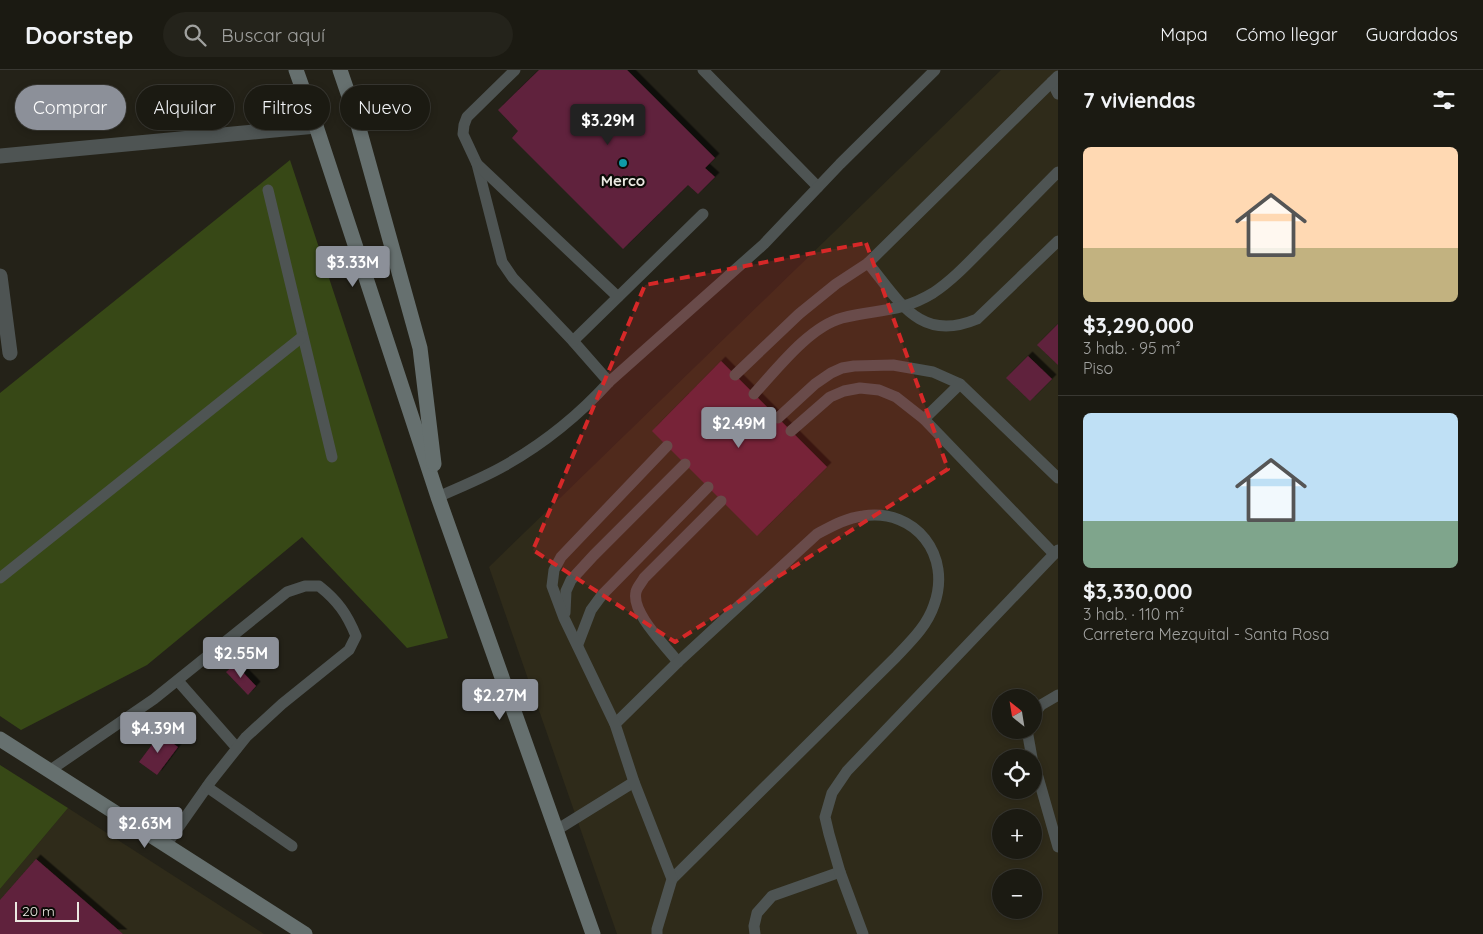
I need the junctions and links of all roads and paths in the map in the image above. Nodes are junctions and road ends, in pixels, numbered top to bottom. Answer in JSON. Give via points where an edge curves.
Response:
{"nodes":[{"id":1,"x":296,"y":70,"type":"edge"},
{"id":2,"x":340,"y":70,"type":"edge"},
{"id":3,"x":515,"y":70,"type":"edge"},
{"id":4,"x":704,"y":70,"type":"edge"},
{"id":5,"x":935,"y":70,"type":"edge"},
{"id":6,"x":1055,"y":79,"type":"edge"},
{"id":7,"x":301,"y":85,"type":"edge"},
{"id":8,"x":1058,"y":94,"type":"edge"},
{"id":9,"x":274,"y":130,"type":"edge"},
{"id":10,"x":317,"y":130,"type":"edge"},
{"id":11,"x":0,"y":156,"type":"edge"},
{"id":12,"x":477,"y":164,"type":"junction"},
{"id":13,"x":1058,"y":172,"type":"edge"},
{"id":14,"x":818,"y":187,"type":"junction"},
{"id":15,"x":268,"y":190,"type":"dead end"},
{"id":16,"x":703,"y":214,"type":"dead end"},
{"id":17,"x":1058,"y":241,"type":"edge"},
{"id":18,"x":868,"y":263,"type":"junction"},
{"id":19,"x":0,"y":276,"type":"edge"},
{"id":20,"x":618,"y":297,"type":"junction"},
{"id":21,"x":904,"y":307,"type":"junction"},
{"id":22,"x":302,"y":337,"type":"junction"},
{"id":23,"x":574,"y":341,"type":"junction"},
{"id":24,"x":10,"y":353,"type":"dead end"},
{"id":25,"x":735,"y":375,"type":"dead end"},
{"id":26,"x":609,"y":382,"type":"junction"},
{"id":27,"x":960,"y":384,"type":"junction"},
{"id":28,"x":754,"y":394,"type":"dead end"},
{"id":29,"x":778,"y":418,"type":"dead end"},
{"id":30,"x":924,"y":418,"type":"junction"},
{"id":31,"x":791,"y":431,"type":"dead end"},
{"id":32,"x":667,"y":446,"type":"dead end"},
{"id":33,"x":332,"y":457,"type":"dead end"},
{"id":34,"x":685,"y":464,"type":"dead end"},
{"id":35,"x":1058,"y":478,"type":"edge"},
{"id":36,"x":708,"y":487,"type":"dead end"},
{"id":37,"x":438,"y":497,"type":"junction"},
{"id":38,"x":722,"y":500,"type":"dead end"},
{"id":39,"x":1056,"y":552,"type":"edge"},
{"id":40,"x":0,"y":578,"type":"edge"},
{"id":41,"x":564,"y":618,"type":"junction"},
{"id":42,"x":578,"y":644,"type":"junction"},
{"id":43,"x":678,"y":662,"type":"junction"},
{"id":44,"x":178,"y":680,"type":"junction"},
{"id":45,"x":1058,"y":695,"type":"edge"},
{"id":46,"x":1042,"y":704,"type":"edge"},
{"id":47,"x":615,"y":724,"type":"junction"},
{"id":48,"x":0,"y":739,"type":"edge"},
{"id":49,"x":237,"y":748,"type":"junction"},
{"id":50,"x":50,"y":771,"type":"junction"},
{"id":51,"x":634,"y":782,"type":"junction"},
{"id":52,"x":207,"y":787,"type":"junction"},
{"id":53,"x":1042,"y":791,"type":"edge"},
{"id":54,"x":555,"y":831,"type":"junction"},
{"id":55,"x":166,"y":845,"type":"junction"},
{"id":56,"x":292,"y":846,"type":"dead end"},
{"id":57,"x":1058,"y":847,"type":"edge"},
{"id":58,"x":840,"y":872,"type":"junction"},
{"id":59,"x":672,"y":878,"type":"junction"},
{"id":60,"x":305,"y":934,"type":"edge"},
{"id":61,"x":593,"y":934,"type":"edge"},
{"id":62,"x":657,"y":934,"type":"edge"},
{"id":63,"x":755,"y":934,"type":"edge"},
{"id":64,"x":863,"y":934,"type":"edge"}],
"edges":[{"from":1,"to":7,"type":"main road"},
{"from":2,"to":37,"type":"main road","via":[[367,153],[420,348]]},
{"from":3,"to":12,"type":"lane","via":[[467,118],[464,125],[463,134]]},
{"from":4,"to":14,"type":"lane"},
{"from":5,"to":14,"type":"lane"},
{"from":6,"to":8,"type":"lane"},
{"from":6,"to":18,"type":"lane"},
{"from":9,"to":11,"type":"street"},
{"from":10,"to":37,"type":"main road"},
{"from":12,"to":20,"type":"lane"},
{"from":12,"to":23,"type":"lane","via":[[502,262],[513,278]]},
{"from":13,"to":21,"type":"lane","via":[[960,272],[934,292]]},
{"from":14,"to":26,"type":"lane","via":[[764,244]]},
{"from":15,"to":22,"type":"lane"},
{"from":16,"to":20,"type":"lane"},
{"from":17,"to":21,"type":"lane","via":[[977,319],[961,326],[935,325],[917,319]]},
{"from":18,"to":21,"type":"lane"},
{"from":18,"to":25,"type":"lane","via":[[799,314]]},
{"from":19,"to":24,"type":"street"},
{"from":20,"to":23,"type":"lane"},
{"from":21,"to":28,"type":"lane","via":[[841,319],[822,327]]},
{"from":22,"to":33,"type":"lane"},
{"from":22,"to":40,"type":"lane"},
{"from":23,"to":26,"type":"lane"},
{"from":26,"to":37,"type":"lane","via":[[586,407],[544,441],[505,466]]},
{"from":27,"to":29,"type":"lane","via":[[933,372],[894,365],[842,368],[815,384]]},
{"from":27,"to":30,"type":"lane"},
{"from":27,"to":35,"type":"lane"},
{"from":30,"to":31,"type":"lane","via":[[880,390],[860,388],[830,397]]},
{"from":30,"to":39,"type":"lane"},
{"from":32,"to":41,"type":"lane","via":[[561,557],[554,570],[552,586]]},
{"from":34,"to":41,"type":"lane","via":[[571,580],[566,591]]},
{"from":36,"to":42,"type":"lane","via":[[602,595],[591,610]]},
{"from":37,"to":54,"type":"main road"},
{"from":38,"to":43,"type":"lane","via":[[644,578],[636,592],[636,604],[645,621]]},
{"from":39,"to":58,"type":"lane","via":[[847,771],[832,793],[825,817]]},
{"from":41,"to":42,"type":"lane"},
{"from":42,"to":47,"type":"lane"},
{"from":43,"to":47,"type":"lane"},
{"from":43,"to":59,"type":"lane","via":[[817,534],[841,521],[864,515],[902,520],[917,530],[937,560],[935,604],[925,625]]},
{"from":44,"to":49,"type":"lane"},
{"from":44,"to":49,"type":"lane","via":[[287,592],[305,586],[319,586],[333,597],[349,618],[356,636],[349,650],[282,704]]},
{"from":44,"to":50,"type":"lane"},
{"from":45,"to":46,"type":"lane"},
{"from":47,"to":51,"type":"lane"},
{"from":48,"to":50,"type":"main road"},
{"from":49,"to":52,"type":"lane"},
{"from":50,"to":55,"type":"main road"},
{"from":51,"to":54,"type":"lane"},
{"from":51,"to":59,"type":"lane"},
{"from":52,"to":55,"type":"lane"},
{"from":52,"to":56,"type":"lane"},
{"from":53,"to":57,"type":"lane"},
{"from":54,"to":61,"type":"main road"},
{"from":55,"to":60,"type":"main road"},
{"from":58,"to":63,"type":"lane","via":[[772,896],[757,913]]},
{"from":58,"to":64,"type":"lane"},
{"from":59,"to":62,"type":"lane"}]}
